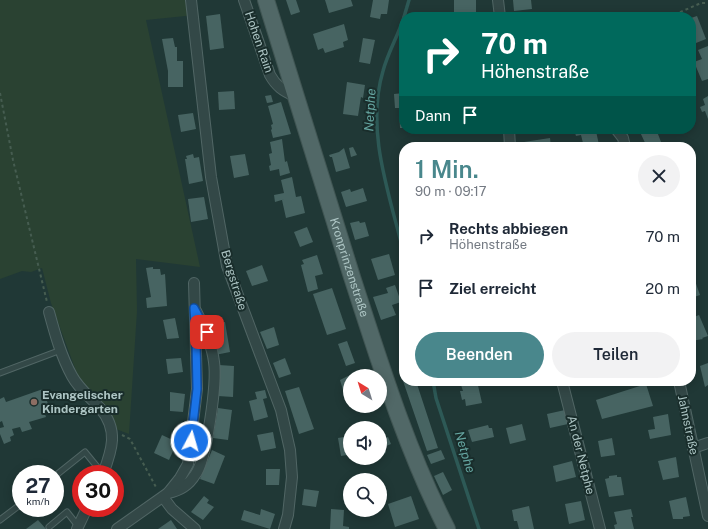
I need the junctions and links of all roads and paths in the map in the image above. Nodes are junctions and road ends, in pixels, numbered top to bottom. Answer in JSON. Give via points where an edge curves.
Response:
{"nodes":[{"id":1,"x":191,"y":0,"type":"edge"},
{"id":2,"x":244,"y":0,"type":"edge"},
{"id":3,"x":266,"y":0,"type":"edge"},
{"id":4,"x":498,"y":0,"type":"edge"},
{"id":5,"x":708,"y":3,"type":"edge"},
{"id":6,"x":499,"y":12,"type":"edge"},
{"id":7,"x":681,"y":12,"type":"edge"},
{"id":8,"x":0,"y":93,"type":"edge"},
{"id":9,"x":295,"y":96,"type":"junction"},
{"id":10,"x":194,"y":283,"type":"dead end"},
{"id":11,"x":194,"y":308,"type":"junction"},
{"id":12,"x":49,"y":312,"type":"joint"},
{"id":13,"x":60,"y":350,"type":"junction"},
{"id":14,"x":0,"y":373,"type":"edge"},
{"id":15,"x":563,"y":386,"type":"edge"},
{"id":16,"x":680,"y":386,"type":"edge"},
{"id":17,"x":113,"y":434,"type":"junction"},
{"id":18,"x":708,"y":443,"type":"edge"},
{"id":19,"x":693,"y":448,"type":"junction"},
{"id":20,"x":96,"y":465,"type":"edge"},
{"id":21,"x":106,"y":465,"type":"edge"},
{"id":22,"x":64,"y":469,"type":"edge"},
{"id":23,"x":165,"y":495,"type":"junction"},
{"id":24,"x":12,"y":511,"type":"edge"},
{"id":25,"x":708,"y":516,"type":"edge"},
{"id":26,"x":83,"y":517,"type":"edge"},
{"id":27,"x":0,"y":520,"type":"edge"},
{"id":28,"x":49,"y":527,"type":"dead end"},
{"id":29,"x":78,"y":528,"type":"edge"},
{"id":30,"x":117,"y":529,"type":"edge"},
{"id":31,"x":195,"y":529,"type":"edge"},
{"id":32,"x":284,"y":529,"type":"edge"},
{"id":33,"x":447,"y":529,"type":"edge"},
{"id":34,"x":600,"y":529,"type":"edge"}],
"edges":[{"from":1,"to":32,"type":"street","name":"Bergstraße","via":[[211,177],[228,266],[281,410],[290,450],[292,477]]},
{"from":2,"to":9,"type":"street","name":"Hohen Rain","via":[[270,75],[282,90]]},
{"from":3,"to":9,"type":"main road","name":"Kronprinzenstraße"},
{"from":4,"to":6,"type":"street"},
{"from":5,"to":7,"type":"path"},
{"from":8,"to":12,"type":"path"},
{"from":9,"to":33,"type":"main road","name":"Kronprinzenstraße","via":[[400,420],[416,463]]},
{"from":10,"to":11,"type":"street"},
{"from":11,"to":23,"type":"street","via":[[197,389],[188,464]]},
{"from":11,"to":23,"type":"street","via":[[207,332],[214,363],[211,416],[204,455],[196,475],[186,485]]},
{"from":12,"to":13,"type":"street"},
{"from":13,"to":14,"type":"lane"},
{"from":13,"to":17,"type":"street","via":[[77,385],[104,414]]},
{"from":15,"to":34,"type":"street","name":"An der Netphe"},
{"from":16,"to":19,"type":"street","name":"Jahnstraße"},
{"from":17,"to":21,"type":"street"},
{"from":17,"to":23,"type":"path","via":[[130,439],[152,484]]},
{"from":18,"to":19,"type":"street"},
{"from":19,"to":25,"type":"street","name":"Jahnstraße"},
{"from":20,"to":22,"type":"lane","via":[[85,452]]},
{"from":23,"to":30,"type":"street"},
{"from":23,"to":31,"type":"street","via":[[172,509]]},
{"from":24,"to":27,"type":"lane"},
{"from":26,"to":29,"type":"street"},
{"from":28,"to":29,"type":"lane","via":[[67,512]]}]}
